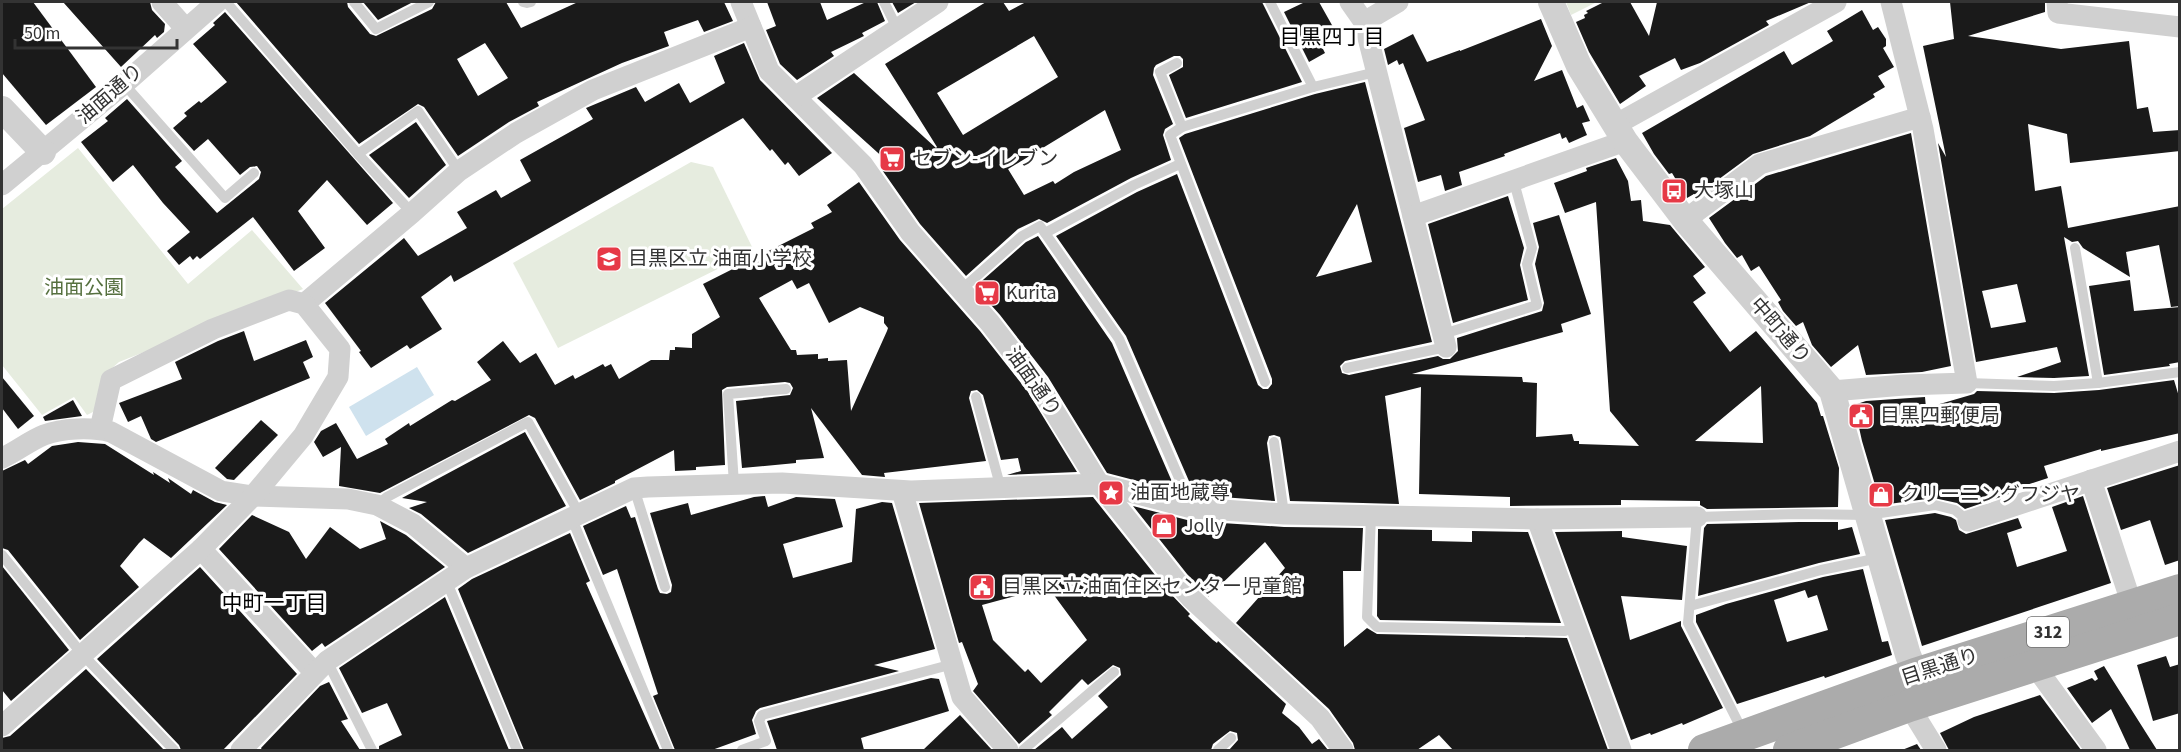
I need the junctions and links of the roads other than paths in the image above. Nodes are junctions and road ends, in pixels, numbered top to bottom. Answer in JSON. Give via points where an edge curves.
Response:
{"nodes":[{"id":1,"x":162,"y":2,"type":"edge"},
{"id":2,"x":217,"y":2,"type":"edge"},
{"id":3,"x":226,"y":2,"type":"edge"},
{"id":4,"x":354,"y":2,"type":"edge"},
{"id":5,"x":429,"y":2,"type":"edge"},
{"id":6,"x":523,"y":2,"type":"edge"},
{"id":7,"x":531,"y":2,"type":"edge"},
{"id":8,"x":741,"y":2,"type":"edge"},
{"id":9,"x":884,"y":2,"type":"edge"},
{"id":10,"x":938,"y":2,"type":"edge"},
{"id":11,"x":1270,"y":2,"type":"edge"},
{"id":12,"x":1350,"y":2,"type":"edge"},
{"id":13,"x":1398,"y":2,"type":"edge"},
{"id":14,"x":1551,"y":2,"type":"edge"},
{"id":15,"x":1836,"y":2,"type":"edge"},
{"id":16,"x":1891,"y":2,"type":"edge"},
{"id":17,"x":2057,"y":2,"type":"edge"},
{"id":18,"x":1364,"y":22,"type":"junction"},
{"id":19,"x":751,"y":27,"type":"junction"},
{"id":20,"x":2180,"y":27,"type":"edge"},
{"id":21,"x":185,"y":28,"type":"junction"},
{"id":22,"x":897,"y":28,"type":"junction"},
{"id":23,"x":1178,"y":63,"type":"dead end"},
{"id":24,"x":1376,"y":72,"type":"junction"},
{"id":25,"x":124,"y":84,"type":"junction"},
{"id":26,"x":1314,"y":87,"type":"junction"},
{"id":27,"x":795,"y":97,"type":"junction"},
{"id":28,"x":2,"y":109,"type":"edge"},
{"id":29,"x":1920,"y":117,"type":"junction"},
{"id":30,"x":1182,"y":128,"type":"junction"},
{"id":31,"x":1620,"y":133,"type":"junction"},
{"id":32,"x":43,"y":152,"type":"junction"},
{"id":33,"x":358,"y":154,"type":"junction"},
{"id":34,"x":1180,"y":164,"type":"junction"},
{"id":35,"x":459,"y":171,"type":"junction"},
{"id":36,"x":254,"y":173,"type":"dead end"},
{"id":37,"x":1514,"y":182,"type":"junction"},
{"id":38,"x":2,"y":185,"type":"edge"},
{"id":39,"x":412,"y":213,"type":"junction"},
{"id":40,"x":1413,"y":216,"type":"junction"},
{"id":41,"x":1685,"y":220,"type":"junction"},
{"id":42,"x":1045,"y":233,"type":"junction"},
{"id":43,"x":2075,"y":248,"type":"dead end"},
{"id":44,"x":961,"y":290,"type":"junction"},
{"id":45,"x":304,"y":304,"type":"junction"},
{"id":46,"x":1444,"y":340,"type":"junction"},
{"id":47,"x":1347,"y":368,"type":"dead end"},
{"id":48,"x":2180,"y":372,"type":"edge"},
{"id":49,"x":1264,"y":382,"type":"dead end"},
{"id":50,"x":1967,"y":383,"type":"junction"},
{"id":51,"x":2098,"y":383,"type":"junction"},
{"id":52,"x":786,"y":389,"type":"dead end"},
{"id":53,"x":1832,"y":391,"type":"junction"},
{"id":54,"x":976,"y":397,"type":"dead end"},
{"id":55,"x":100,"y":429,"type":"junction"},
{"id":56,"x":1274,"y":442,"type":"dead end"},
{"id":57,"x":2180,"y":452,"type":"edge"},
{"id":58,"x":2,"y":459,"type":"edge"},
{"id":59,"x":2091,"y":480,"type":"junction"},
{"id":60,"x":734,"y":484,"type":"junction"},
{"id":61,"x":1099,"y":484,"type":"junction"},
{"id":62,"x":634,"y":488,"type":"junction"},
{"id":63,"x":1001,"y":489,"type":"junction"},
{"id":64,"x":902,"y":490,"type":"junction"},
{"id":65,"x":253,"y":496,"type":"junction"},
{"id":66,"x":377,"y":505,"type":"junction"},
{"id":67,"x":1192,"y":508,"type":"junction"},
{"id":68,"x":1284,"y":514,"type":"junction"},
{"id":69,"x":1867,"y":515,"type":"junction"},
{"id":70,"x":1371,"y":516,"type":"junction"},
{"id":71,"x":576,"y":517,"type":"junction"},
{"id":72,"x":1697,"y":517,"type":"junction"},
{"id":73,"x":1537,"y":519,"type":"junction"},
{"id":74,"x":1968,"y":521,"type":"joint"},
{"id":75,"x":201,"y":549,"type":"junction"},
{"id":76,"x":2,"y":555,"type":"edge"},
{"id":77,"x":1879,"y":558,"type":"junction"},
{"id":78,"x":466,"y":568,"type":"junction"},
{"id":79,"x":446,"y":580,"type":"junction"},
{"id":80,"x":665,"y":587,"type":"dead end"},
{"id":81,"x":2180,"y":590,"type":"edge"},
{"id":82,"x":2132,"y":605,"type":"junction"},
{"id":83,"x":1690,"y":606,"type":"junction"},
{"id":84,"x":2180,"y":618,"type":"edge"},
{"id":85,"x":1576,"y":626,"type":"junction"},
{"id":86,"x":82,"y":654,"type":"junction"},
{"id":87,"x":953,"y":664,"type":"junction"},
{"id":88,"x":2034,"y":665,"type":"junction"},
{"id":89,"x":320,"y":667,"type":"junction"},
{"id":90,"x":1114,"y":672,"type":"dead end"},
{"id":91,"x":1917,"y":693,"type":"junction"},
{"id":92,"x":6,"y":714,"type":"edge"},
{"id":93,"x":1744,"y":735,"type":"junction"},
{"id":94,"x":1231,"y":738,"type":"dead end"},
{"id":95,"x":767,"y":746,"type":"edge"},
{"id":96,"x":174,"y":750,"type":"edge"},
{"id":97,"x":241,"y":750,"type":"edge"},
{"id":98,"x":372,"y":750,"type":"edge"},
{"id":99,"x":517,"y":750,"type":"edge"},
{"id":100,"x":668,"y":750,"type":"edge"},
{"id":101,"x":742,"y":750,"type":"edge"},
{"id":102,"x":1008,"y":750,"type":"edge"},
{"id":103,"x":1023,"y":750,"type":"edge"},
{"id":104,"x":1218,"y":750,"type":"edge"},
{"id":105,"x":1343,"y":750,"type":"edge"},
{"id":106,"x":1621,"y":750,"type":"edge"},
{"id":107,"x":1704,"y":750,"type":"edge"},
{"id":108,"x":1793,"y":750,"type":"edge"},
{"id":109,"x":1936,"y":750,"type":"edge"},
{"id":110,"x":2096,"y":750,"type":"edge"}],
"edges":[{"from":1,"to":21,"type":"street"},
{"from":2,"to":21,"type":"street","name":"油面通り"},
{"from":3,"to":33,"type":"lane"},
{"from":4,"to":5,"type":"lane","via":[[376,29]]},
{"from":6,"to":7,"type":"lane"},
{"from":8,"to":19,"type":"street","name":"油面通り"},
{"from":9,"to":22,"type":"lane"},
{"from":10,"to":22,"type":"street"},
{"from":11,"to":26,"type":"lane"},
{"from":12,"to":18,"type":"street"},
{"from":13,"to":18,"type":"street"},
{"from":14,"to":31,"type":"street","name":"中町通り","via":[[1579,66]]},
{"from":15,"to":31,"type":"street"},
{"from":16,"to":29,"type":"street"},
{"from":17,"to":20,"type":"street","via":[[2058,12]]},
{"from":18,"to":24,"type":"street"},
{"from":19,"to":27,"type":"street","name":"油面通り","via":[[769,71]]},
{"from":19,"to":35,"type":"street","via":[[592,90]]},
{"from":21,"to":25,"type":"street","name":"油面通り"},
{"from":22,"to":27,"type":"street"},
{"from":23,"to":30,"type":"lane","via":[[1160,72]]},
{"from":24,"to":26,"type":"lane"},
{"from":24,"to":40,"type":"street"},
{"from":25,"to":32,"type":"street","name":"油面通り"},
{"from":25,"to":36,"type":"lane","via":[[225,198]]},
{"from":26,"to":30,"type":"lane"},
{"from":27,"to":44,"type":"street","name":"油面通り","via":[[863,165],[910,232]]},
{"from":28,"to":32,"type":"street"},
{"from":29,"to":41,"type":"street","via":[[1760,164]]},
{"from":29,"to":50,"type":"street"},
{"from":30,"to":34,"type":"lane","via":[[1170,135]]},
{"from":31,"to":37,"type":"street"},
{"from":31,"to":41,"type":"street","name":"中町通り"},
{"from":32,"to":38,"type":"street","name":"油面通り"},
{"from":33,"to":35,"type":"lane","via":[[418,111]]},
{"from":33,"to":39,"type":"lane"},
{"from":34,"to":42,"type":"lane"},
{"from":34,"to":49,"type":"lane"},
{"from":35,"to":39,"type":"street"},
{"from":37,"to":40,"type":"street"},
{"from":37,"to":46,"type":"lane","via":[[1532,248],[1527,264],[1537,305]]},
{"from":39,"to":45,"type":"street"},
{"from":40,"to":46,"type":"street"},
{"from":41,"to":53,"type":"street","name":"中町通り"},
{"from":42,"to":44,"type":"lane","via":[[1040,226],[1022,236]]},
{"from":42,"to":67,"type":"lane","via":[[1119,339]]},
{"from":43,"to":51,"type":"lane"},
{"from":44,"to":61,"type":"street","name":"油面通り","via":[[1038,385]]},
{"from":45,"to":55,"type":"street","via":[[289,300],[213,329],[111,380]]},
{"from":45,"to":65,"type":"street","via":[[340,349],[338,377],[303,436]]},
{"from":46,"to":47,"type":"lane"},
{"from":48,"to":51,"type":"lane"},
{"from":50,"to":51,"type":"lane"},
{"from":50,"to":53,"type":"street"},
{"from":52,"to":60,"type":"lane","via":[[728,394]]},
{"from":53,"to":69,"type":"street","name":"中町通り"},
{"from":54,"to":63,"type":"lane"},
{"from":55,"to":58,"type":"street","via":[[45,435]]},
{"from":55,"to":65,"type":"street","via":[[221,491]]},
{"from":56,"to":68,"type":"lane"},
{"from":57,"to":59,"type":"street"},
{"from":59,"to":74,"type":"street"},
{"from":59,"to":82,"type":"street"},
{"from":60,"to":62,"type":"street"},
{"from":60,"to":64,"type":"street"},
{"from":61,"to":63,"type":"street"},
{"from":61,"to":67,"type":"street"},
{"from":61,"to":105,"type":"street","name":"油面通り","via":[[1191,598],[1320,718]]},
{"from":62,"to":71,"type":"street"},
{"from":62,"to":80,"type":"lane"},
{"from":63,"to":64,"type":"street"},
{"from":64,"to":87,"type":"street"},
{"from":65,"to":66,"type":"street","via":[[348,499]]},
{"from":65,"to":75,"type":"street"},
{"from":66,"to":71,"type":"lane","via":[[528,422]]},
{"from":66,"to":78,"type":"street","via":[[413,524]]},
{"from":67,"to":68,"type":"street"},
{"from":68,"to":70,"type":"street"},
{"from":69,"to":72,"type":"lane"},
{"from":69,"to":74,"type":"lane","via":[[1935,505],[1955,510]]},
{"from":69,"to":77,"type":"street","name":"中町通り"},
{"from":70,"to":73,"type":"street"},
{"from":70,"to":85,"type":"lane","via":[[1366,617],[1377,627],[1565,631]]},
{"from":71,"to":78,"type":"street"},
{"from":71,"to":100,"type":"lane"},
{"from":72,"to":73,"type":"street"},
{"from":72,"to":83,"type":"lane"},
{"from":73,"to":85,"type":"street"},
{"from":75,"to":86,"type":"street"},
{"from":75,"to":89,"type":"street"},
{"from":76,"to":86,"type":"lane"},
{"from":77,"to":83,"type":"lane"},
{"from":77,"to":91,"type":"street","name":"中町通り"},
{"from":78,"to":79,"type":"street"},
{"from":79,"to":89,"type":"street"},
{"from":79,"to":99,"type":"lane"},
{"from":81,"to":82,"type":"main road","name":"目黒通り","number":"312"},
{"from":82,"to":91,"type":"main road","name":"目黒通り","number":"312"},
{"from":83,"to":93,"type":"lane","via":[[1688,623]]},
{"from":84,"to":88,"type":"main road","name":"目黒通り","number":"312"},
{"from":85,"to":106,"type":"street"},
{"from":86,"to":92,"type":"street"},
{"from":86,"to":96,"type":"lane"},
{"from":87,"to":95,"type":"lane","via":[[762,715],[759,721]]},
{"from":87,"to":102,"type":"street","via":[[962,697]]},
{"from":88,"to":91,"type":"main road","name":"目黒通り","number":"312"},
{"from":88,"to":110,"type":"street"},
{"from":89,"to":97,"type":"street"},
{"from":89,"to":98,"type":"lane"},
{"from":90,"to":103,"type":"lane"},
{"from":91,"to":93,"type":"main road","name":"目黒通り","number":"312"},
{"from":91,"to":108,"type":"main road","name":"目黒通り","number":"312"},
{"from":91,"to":109,"type":"street"},
{"from":93,"to":107,"type":"main road","name":"目黒通り","number":"312"},
{"from":94,"to":104,"type":"lane"},
{"from":95,"to":101,"type":"lane"}]}
